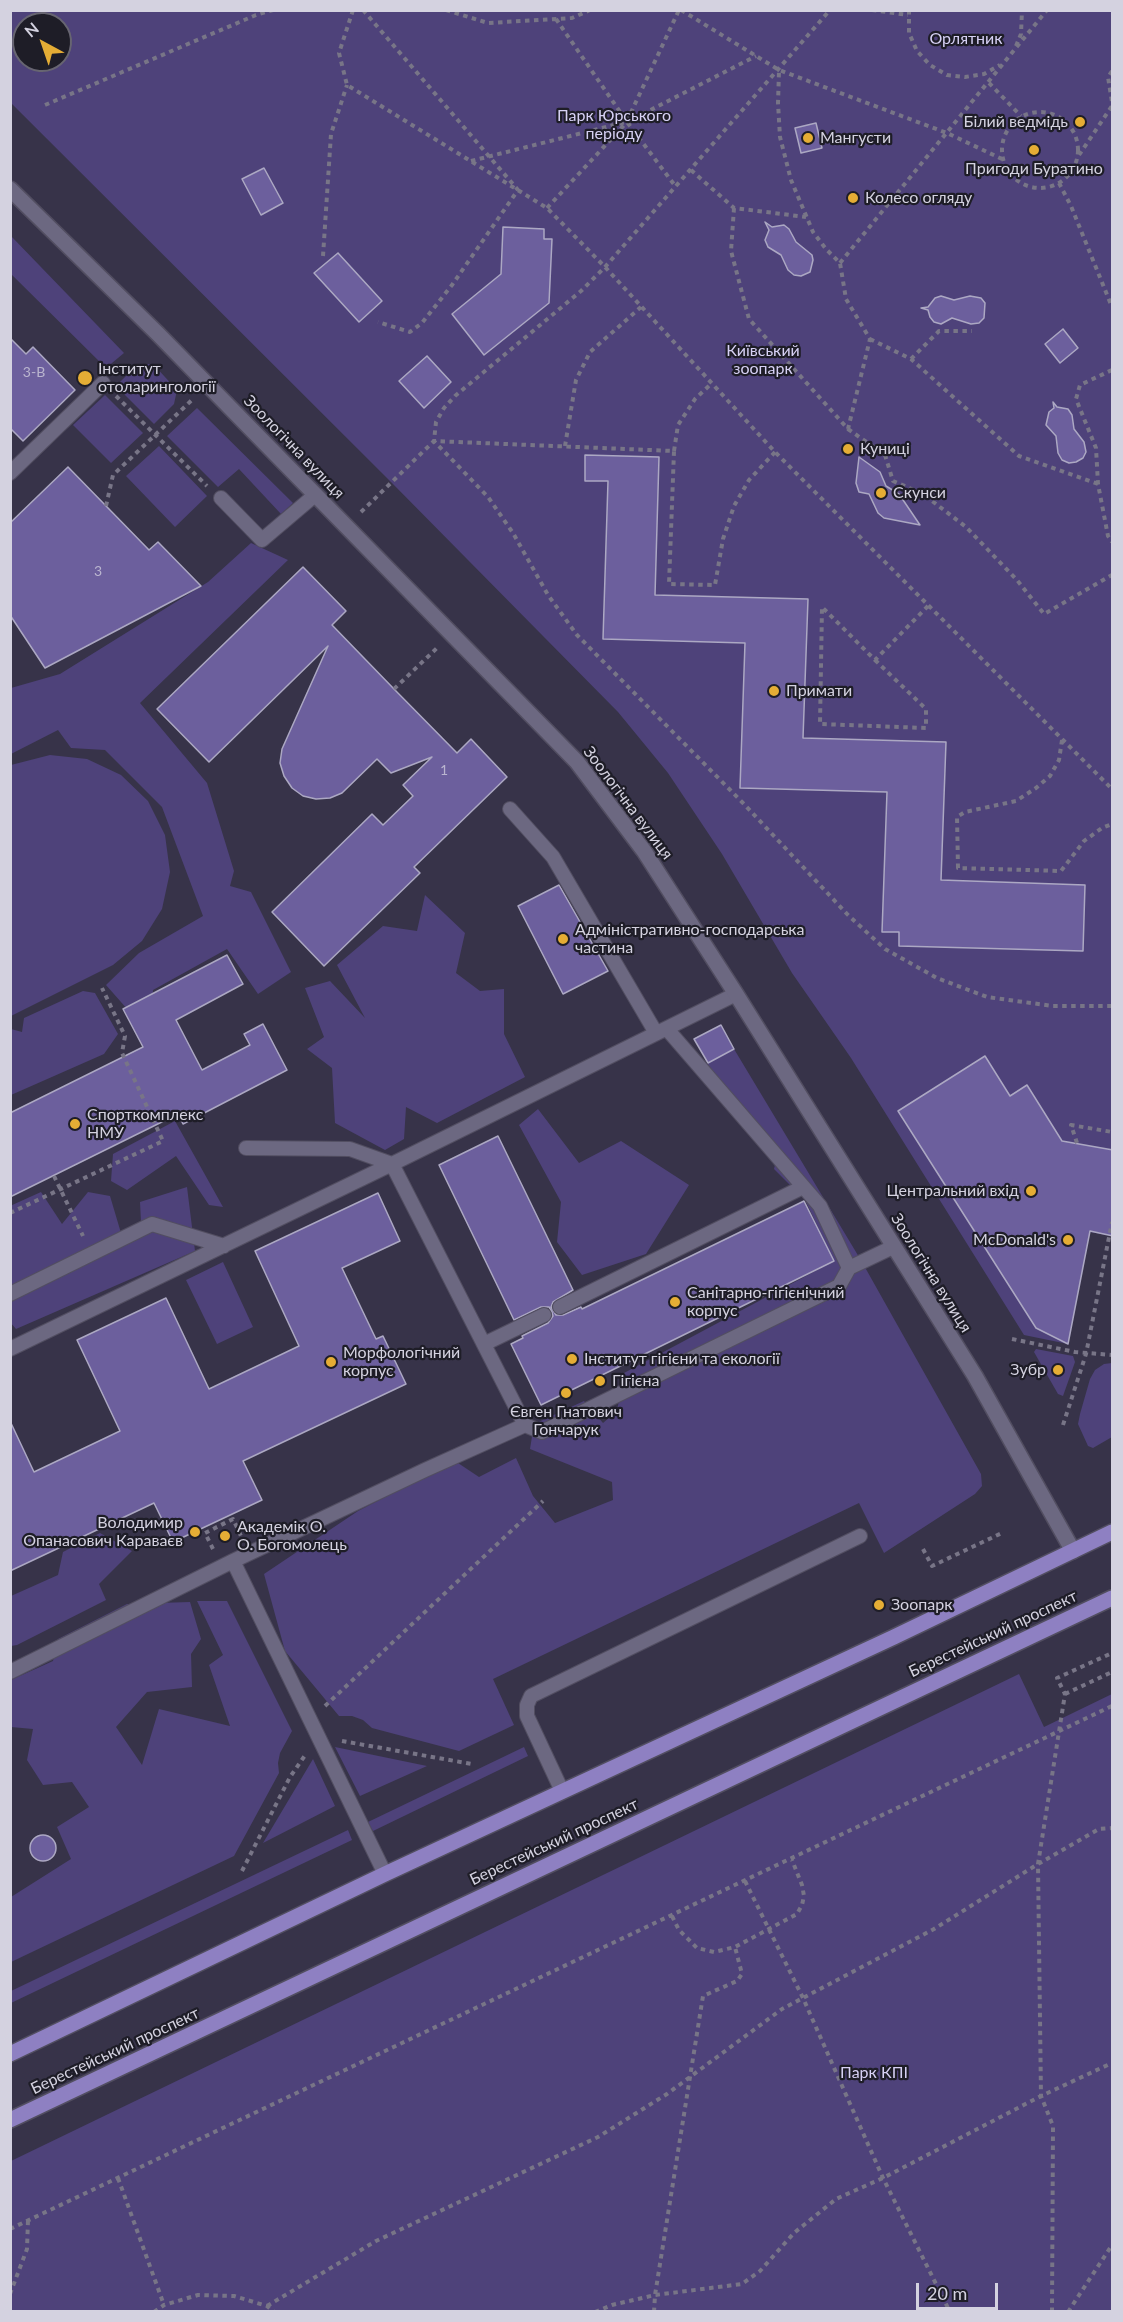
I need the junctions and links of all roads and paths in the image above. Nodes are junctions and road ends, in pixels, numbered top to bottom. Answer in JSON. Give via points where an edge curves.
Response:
{"nodes":[{"id":1,"x":273,"y":10,"type":"edge"},
{"id":2,"x":353,"y":10,"type":"edge"},
{"id":3,"x":363,"y":10,"type":"edge"},
{"id":4,"x":446,"y":10,"type":"edge"},
{"id":5,"x":590,"y":10,"type":"edge"},
{"id":6,"x":680,"y":10,"type":"edge"},
{"id":7,"x":830,"y":10,"type":"edge"},
{"id":8,"x":872,"y":10,"type":"edge"},
{"id":9,"x":1022,"y":10,"type":"edge"},
{"id":10,"x":1047,"y":10,"type":"edge"},
{"id":11,"x":908,"y":13,"type":"edge"},
{"id":12,"x":556,"y":19,"type":"junction"},
{"id":13,"x":1014,"y":50,"type":"junction"},
{"id":14,"x":756,"y":56,"type":"junction"},
{"id":15,"x":779,"y":70,"type":"junction"},
{"id":16,"x":1113,"y":71,"type":"edge"},
{"id":17,"x":989,"y":82,"type":"junction"},
{"id":18,"x":347,"y":85,"type":"junction"},
{"id":19,"x":1113,"y":104,"type":"edge"},
{"id":20,"x":45,"y":105,"type":"dead end"},
{"id":21,"x":1021,"y":117,"type":"junction"},
{"id":22,"x":627,"y":122,"type":"junction"},
{"id":23,"x":946,"y":134,"type":"junction"},
{"id":24,"x":1078,"y":156,"type":"junction"},
{"id":25,"x":489,"y":157,"type":"junction"},
{"id":26,"x":1002,"y":159,"type":"junction"},
{"id":27,"x":471,"y":161,"type":"junction"},
{"id":28,"x":691,"y":170,"type":"junction"},
{"id":29,"x":1059,"y":183,"type":"junction"},
{"id":30,"x":676,"y":187,"type":"junction"},
{"id":31,"x":10,"y":189,"type":"edge"},
{"id":32,"x":518,"y":190,"type":"junction"},
{"id":33,"x":547,"y":208,"type":"junction"},
{"id":34,"x":734,"y":208,"type":"junction"},
{"id":35,"x":806,"y":217,"type":"junction"},
{"id":36,"x":323,"y":256,"type":"dead end"},
{"id":37,"x":840,"y":263,"type":"junction"},
{"id":38,"x":605,"y":267,"type":"junction"},
{"id":39,"x":641,"y":307,"type":"junction"},
{"id":40,"x":1113,"y":307,"type":"edge"},
{"id":41,"x":378,"y":322,"type":"dead end"},
{"id":42,"x":972,"y":331,"type":"dead end"},
{"id":43,"x":870,"y":339,"type":"junction"},
{"id":44,"x":911,"y":359,"type":"junction"},
{"id":45,"x":1113,"y":370,"type":"edge"},
{"id":46,"x":103,"y":382,"type":"joint"},
{"id":47,"x":712,"y":383,"type":"junction"},
{"id":48,"x":196,"y":396,"type":"dead end"},
{"id":49,"x":848,"y":429,"type":"junction"},
{"id":50,"x":156,"y":436,"type":"junction"},
{"id":51,"x":434,"y":441,"type":"junction"},
{"id":52,"x":565,"y":446,"type":"junction"},
{"id":53,"x":674,"y":451,"type":"junction"},
{"id":54,"x":776,"y":452,"type":"junction"},
{"id":55,"x":10,"y":473,"type":"edge"},
{"id":56,"x":1098,"y":484,"type":"junction"},
{"id":57,"x":216,"y":494,"type":"joint"},
{"id":58,"x":315,"y":495,"type":"junction"},
{"id":59,"x":106,"y":506,"type":"dead end"},
{"id":60,"x":346,"y":526,"type":"junction"},
{"id":61,"x":1113,"y":542,"type":"edge"},
{"id":62,"x":1113,"y":575,"type":"edge"},
{"id":63,"x":928,"y":606,"type":"junction"},
{"id":64,"x":441,"y":644,"type":"dead end"},
{"id":65,"x":875,"y":660,"type":"junction"},
{"id":66,"x":394,"y":689,"type":"dead end"},
{"id":67,"x":1062,"y":739,"type":"junction"},
{"id":68,"x":1113,"y":789,"type":"edge"},
{"id":69,"x":510,"y":809,"type":"dead end"},
{"id":70,"x":1113,"y":824,"type":"edge"},
{"id":71,"x":102,"y":988,"type":"dead end"},
{"id":72,"x":736,"y":994,"type":"junction"},
{"id":73,"x":1113,"y":1006,"type":"edge"},
{"id":74,"x":661,"y":1031,"type":"junction"},
{"id":75,"x":1113,"y":1132,"type":"edge"},
{"id":76,"x":1077,"y":1143,"type":"dead end"},
{"id":77,"x":246,"y":1148,"type":"dead end"},
{"id":78,"x":392,"y":1164,"type":"junction"},
{"id":79,"x":54,"y":1176,"type":"dead end"},
{"id":80,"x":804,"y":1187,"type":"junction"},
{"id":81,"x":60,"y":1189,"type":"junction"},
{"id":82,"x":10,"y":1213,"type":"edge"},
{"id":83,"x":1112,"y":1224,"type":"edge"},
{"id":84,"x":224,"y":1246,"type":"junction"},
{"id":85,"x":893,"y":1247,"type":"junction"},
{"id":86,"x":91,"y":1254,"type":"junction"},
{"id":87,"x":849,"y":1268,"type":"junction"},
{"id":88,"x":10,"y":1294,"type":"edge"},
{"id":89,"x":560,"y":1307,"type":"dead end"},
{"id":90,"x":544,"y":1315,"type":"dead end"},
{"id":91,"x":1012,"y":1339,"type":"dead end"},
{"id":92,"x":484,"y":1344,"type":"junction"},
{"id":93,"x":10,"y":1349,"type":"edge"},
{"id":94,"x":1086,"y":1354,"type":"junction"},
{"id":95,"x":1113,"y":1355,"type":"edge"},
{"id":96,"x":525,"y":1425,"type":"junction"},
{"id":97,"x":1063,"y":1425,"type":"dead end"},
{"id":98,"x":543,"y":1501,"type":"dead end"},
{"id":99,"x":1004,"y":1532,"type":"dead end"},
{"id":100,"x":1113,"y":1532,"type":"edge"},
{"id":101,"x":860,"y":1536,"type":"dead end"},
{"id":102,"x":243,"y":1540,"type":"dead end"},
{"id":103,"x":923,"y":1549,"type":"dead end"},
{"id":104,"x":1073,"y":1551,"type":"junction"},
{"id":105,"x":215,"y":1554,"type":"dead end"},
{"id":106,"x":233,"y":1561,"type":"junction"},
{"id":107,"x":1113,"y":1598,"type":"edge"},
{"id":108,"x":1113,"y":1653,"type":"edge"},
{"id":109,"x":10,"y":1672,"type":"edge"},
{"id":110,"x":1113,"y":1672,"type":"edge"},
{"id":111,"x":1065,"y":1695,"type":"junction"},
{"id":112,"x":1113,"y":1706,"type":"edge"},
{"id":113,"x":322,"y":1709,"type":"dead end"},
{"id":114,"x":1060,"y":1731,"type":"junction"},
{"id":115,"x":319,"y":1736,"type":"junction"},
{"id":116,"x":471,"y":1764,"type":"dead end"},
{"id":117,"x":562,"y":1791,"type":"junction"},
{"id":118,"x":1113,"y":1828,"type":"edge"},
{"id":119,"x":792,"y":1860,"type":"junction"},
{"id":120,"x":1038,"y":1864,"type":"junction"},
{"id":121,"x":242,"y":1871,"type":"dead end"},
{"id":122,"x":385,"y":1874,"type":"junction"},
{"id":123,"x":745,"y":1881,"type":"junction"},
{"id":124,"x":672,"y":1916,"type":"junction"},
{"id":125,"x":769,"y":1930,"type":"junction"},
{"id":126,"x":735,"y":1947,"type":"junction"},
{"id":127,"x":803,"y":1998,"type":"junction"},
{"id":128,"x":10,"y":2054,"type":"edge"},
{"id":129,"x":1113,"y":2063,"type":"edge"},
{"id":130,"x":690,"y":2075,"type":"junction"},
{"id":131,"x":1041,"y":2096,"type":"junction"},
{"id":132,"x":10,"y":2120,"type":"edge"},
{"id":133,"x":118,"y":2178,"type":"junction"},
{"id":134,"x":883,"y":2178,"type":"junction"},
{"id":135,"x":28,"y":2220,"type":"junction"},
{"id":136,"x":10,"y":2229,"type":"edge"},
{"id":137,"x":1113,"y":2245,"type":"edge"},
{"id":138,"x":10,"y":2294,"type":"edge"},
{"id":139,"x":655,"y":2295,"type":"junction"},
{"id":140,"x":164,"y":2305,"type":"junction"},
{"id":141,"x":267,"y":2306,"type":"junction"},
{"id":142,"x":154,"y":2312,"type":"edge"},
{"id":143,"x":274,"y":2312,"type":"edge"},
{"id":144,"x":595,"y":2312,"type":"edge"},
{"id":145,"x":654,"y":2312,"type":"edge"},
{"id":146,"x":950,"y":2312,"type":"edge"},
{"id":147,"x":1052,"y":2312,"type":"edge"},
{"id":148,"x":1068,"y":2312,"type":"edge"}],
"edges":[{"from":1,"to":20,"type":"path"},
{"from":2,"to":18,"type":"path","via":[[339,53]]},
{"from":3,"to":25,"type":"path"},
{"from":4,"to":12,"type":"path","via":[[488,23]]},
{"from":5,"to":12,"type":"path","via":[[572,18]]},
{"from":6,"to":14,"type":"path"},
{"from":6,"to":22,"type":"path"},
{"from":7,"to":15,"type":"path"},
{"from":8,"to":11,"type":"path"},
{"from":9,"to":13,"type":"path","via":[[1021,34]]},
{"from":10,"to":13,"type":"path"},
{"from":11,"to":13,"type":"path","via":[[909,33],[916,51],[947,75],[984,74],[1001,65]]},
{"from":12,"to":22,"type":"path"},
{"from":13,"to":17,"type":"path"},
{"from":14,"to":15,"type":"path"},
{"from":14,"to":22,"type":"path"},
{"from":15,"to":23,"type":"path"},
{"from":15,"to":28,"type":"path"},
{"from":15,"to":35,"type":"path","via":[[780,137]]},
{"from":16,"to":19,"type":"path","via":[[1108,77]]},
{"from":17,"to":21,"type":"path"},
{"from":17,"to":23,"type":"path"},
{"from":18,"to":27,"type":"path"},
{"from":18,"to":36,"type":"path","via":[[332,134]]},
{"from":19,"to":24,"type":"path"},
{"from":21,"to":24,"type":"path","via":[[1045,111],[1057,115],[1067,122],[1076,138]]},
{"from":21,"to":26,"type":"path","via":[[1004,135]]},
{"from":22,"to":25,"type":"path"},
{"from":22,"to":30,"type":"path"},
{"from":22,"to":33,"type":"path"},
{"from":23,"to":26,"type":"path"},
{"from":23,"to":37,"type":"path"},
{"from":24,"to":29,"type":"path","via":[[1068,176]]},
{"from":25,"to":27,"type":"path"},
{"from":25,"to":32,"type":"path"},
{"from":26,"to":29,"type":"path","via":[[1007,170],[1025,185],[1036,188]]},
{"from":27,"to":32,"type":"path"},
{"from":28,"to":30,"type":"path"},
{"from":28,"to":34,"type":"path"},
{"from":29,"to":40,"type":"path"},
{"from":30,"to":38,"type":"path"},
{"from":31,"to":58,"type":"street","name":"Зоологічна вулиця"},
{"from":32,"to":33,"type":"path"},
{"from":32,"to":41,"type":"path","via":[[422,323],[410,332]]},
{"from":33,"to":38,"type":"path"},
{"from":34,"to":35,"type":"path"},
{"from":34,"to":49,"type":"path","via":[[731,251],[749,319]]},
{"from":35,"to":37,"type":"path"},
{"from":37,"to":43,"type":"path","via":[[846,299]]},
{"from":38,"to":39,"type":"path"},
{"from":38,"to":51,"type":"path","via":[[455,396],[436,422]]},
{"from":39,"to":47,"type":"path"},
{"from":39,"to":52,"type":"path","via":[[591,352],[576,380]]},
{"from":42,"to":44,"type":"path","via":[[939,331]]},
{"from":43,"to":44,"type":"path"},
{"from":43,"to":49,"type":"path"},
{"from":44,"to":56,"type":"path","via":[[1019,456]]},
{"from":45,"to":56,"type":"path","via":[[1080,385],[1076,399],[1096,448]]},
{"from":46,"to":50,"type":"path"},
{"from":46,"to":55,"type":"lane"},
{"from":47,"to":53,"type":"path","via":[[695,399],[678,425]]},
{"from":47,"to":54,"type":"path"},
{"from":48,"to":50,"type":"path"},
{"from":49,"to":62,"type":"path","via":[[885,455],[893,481],[923,494],[966,527],[1044,614]]},
{"from":50,"to":57,"type":"path"},
{"from":50,"to":59,"type":"path","via":[[113,476]]},
{"from":51,"to":52,"type":"path"},
{"from":51,"to":60,"type":"path"},
{"from":51,"to":73,"type":"path","via":[[488,497],[577,635],[885,949],[937,978],[987,997],[1053,1006]]},
{"from":52,"to":53,"type":"path"},
{"from":53,"to":54,"type":"path","via":[[669,584],[715,585],[723,538],[734,506],[749,480]]},
{"from":54,"to":63,"type":"path"},
{"from":56,"to":61,"type":"path","via":[[1108,536]]},
{"from":57,"to":58,"type":"lane","via":[[262,540]]},
{"from":58,"to":60,"type":"street","name":"Зоологічна вулиця"},
{"from":60,"to":72,"type":"street","name":"Зоологічна вулиця","via":[[577,762],[644,851]]},
{"from":63,"to":65,"type":"path"},
{"from":63,"to":67,"type":"path"},
{"from":64,"to":66,"type":"path"},
{"from":65,"to":65,"type":"path","via":[[926,709],[926,728],[820,724],[822,607]]},
{"from":67,"to":68,"type":"path"},
{"from":67,"to":70,"type":"path","via":[[1059,760],[1050,776],[1036,788],[1017,801],[957,817],[958,868],[1061,871],[1084,841]]},
{"from":69,"to":74,"type":"lane","via":[[554,857]]},
{"from":71,"to":81,"type":"path","via":[[125,1036],[122,1053],[163,1141]]},
{"from":72,"to":74,"type":"lane"},
{"from":72,"to":85,"type":"street","name":"Зоологічна вулиця"},
{"from":74,"to":78,"type":"lane"},
{"from":74,"to":80,"type":"lane"},
{"from":75,"to":76,"type":"path","via":[[1071,1125]]},
{"from":77,"to":78,"type":"lane","via":[[350,1149]]},
{"from":78,"to":84,"type":"lane"},
{"from":78,"to":92,"type":"lane"},
{"from":79,"to":81,"type":"path"},
{"from":80,"to":87,"type":"lane","via":[[820,1206]]},
{"from":80,"to":89,"type":"lane"},
{"from":81,"to":82,"type":"path"},
{"from":81,"to":86,"type":"path"},
{"from":83,"to":94,"type":"path"},
{"from":84,"to":86,"type":"lane","via":[[152,1224]]},
{"from":84,"to":93,"type":"lane"},
{"from":85,"to":87,"type":"lane"},
{"from":85,"to":104,"type":"street","name":"Зоологічна вулиця","via":[[975,1376]]},
{"from":86,"to":88,"type":"lane"},
{"from":87,"to":96,"type":"lane","via":[[839,1286],[542,1432]]},
{"from":90,"to":92,"type":"lane"},
{"from":91,"to":94,"type":"path"},
{"from":92,"to":96,"type":"lane"},
{"from":94,"to":95,"type":"path"},
{"from":94,"to":97,"type":"path"},
{"from":96,"to":106,"type":"lane"},
{"from":98,"to":113,"type":"path"},
{"from":99,"to":103,"type":"path","via":[[932,1566]]},
{"from":100,"to":104,"type":"main road"},
{"from":101,"to":117,"type":"lane","via":[[531,1696],[527,1716]]},
{"from":102,"to":105,"type":"path","via":[[233,1519],[218,1524],[205,1533]]},
{"from":104,"to":117,"type":"main road"},
{"from":106,"to":109,"type":"lane"},
{"from":106,"to":115,"type":"lane"},
{"from":107,"to":132,"type":"main road","name":"Берестейський проспект"},
{"from":108,"to":111,"type":"path","via":[[1057,1678]]},
{"from":110,"to":111,"type":"path"},
{"from":111,"to":114,"type":"path"},
{"from":112,"to":114,"type":"path"},
{"from":114,"to":119,"type":"path"},
{"from":114,"to":120,"type":"path"},
{"from":115,"to":116,"type":"path"},
{"from":115,"to":121,"type":"path","via":[[290,1777]]},
{"from":115,"to":122,"type":"lane"},
{"from":117,"to":122,"type":"main road"},
{"from":118,"to":120,"type":"path","via":[[1099,1829]]},
{"from":119,"to":123,"type":"path"},
{"from":119,"to":125,"type":"path","via":[[802,1885],[802,1905],[797,1914]]},
{"from":120,"to":127,"type":"path","via":[[934,1929]]},
{"from":120,"to":131,"type":"path"},
{"from":122,"to":128,"type":"main road"},
{"from":123,"to":124,"type":"path"},
{"from":123,"to":125,"type":"path"},
{"from":124,"to":126,"type":"path","via":[[679,1930],[697,1948],[714,1953]]},
{"from":124,"to":133,"type":"path"},
{"from":125,"to":126,"type":"path"},
{"from":125,"to":127,"type":"path"},
{"from":126,"to":130,"type":"path","via":[[742,1974],[737,1981],[704,1996]]},
{"from":127,"to":130,"type":"path"},
{"from":127,"to":134,"type":"path"},
{"from":129,"to":131,"type":"path"},
{"from":130,"to":139,"type":"path"},
{"from":130,"to":141,"type":"path","via":[[598,2138],[376,2241]]},
{"from":131,"to":134,"type":"path"},
{"from":131,"to":147,"type":"path","via":[[1053,2126]]},
{"from":133,"to":135,"type":"path"},
{"from":133,"to":140,"type":"path"},
{"from":134,"to":139,"type":"path","via":[[836,2199],[742,2284]]},
{"from":134,"to":146,"type":"path"},
{"from":135,"to":136,"type":"path"},
{"from":135,"to":138,"type":"path","via":[[27,2249]]},
{"from":137,"to":148,"type":"path"},
{"from":139,"to":144,"type":"path"},
{"from":139,"to":145,"type":"path"},
{"from":140,"to":141,"type":"path","via":[[198,2295],[234,2296]]},
{"from":140,"to":142,"type":"path"},
{"from":141,"to":143,"type":"path"}]}
